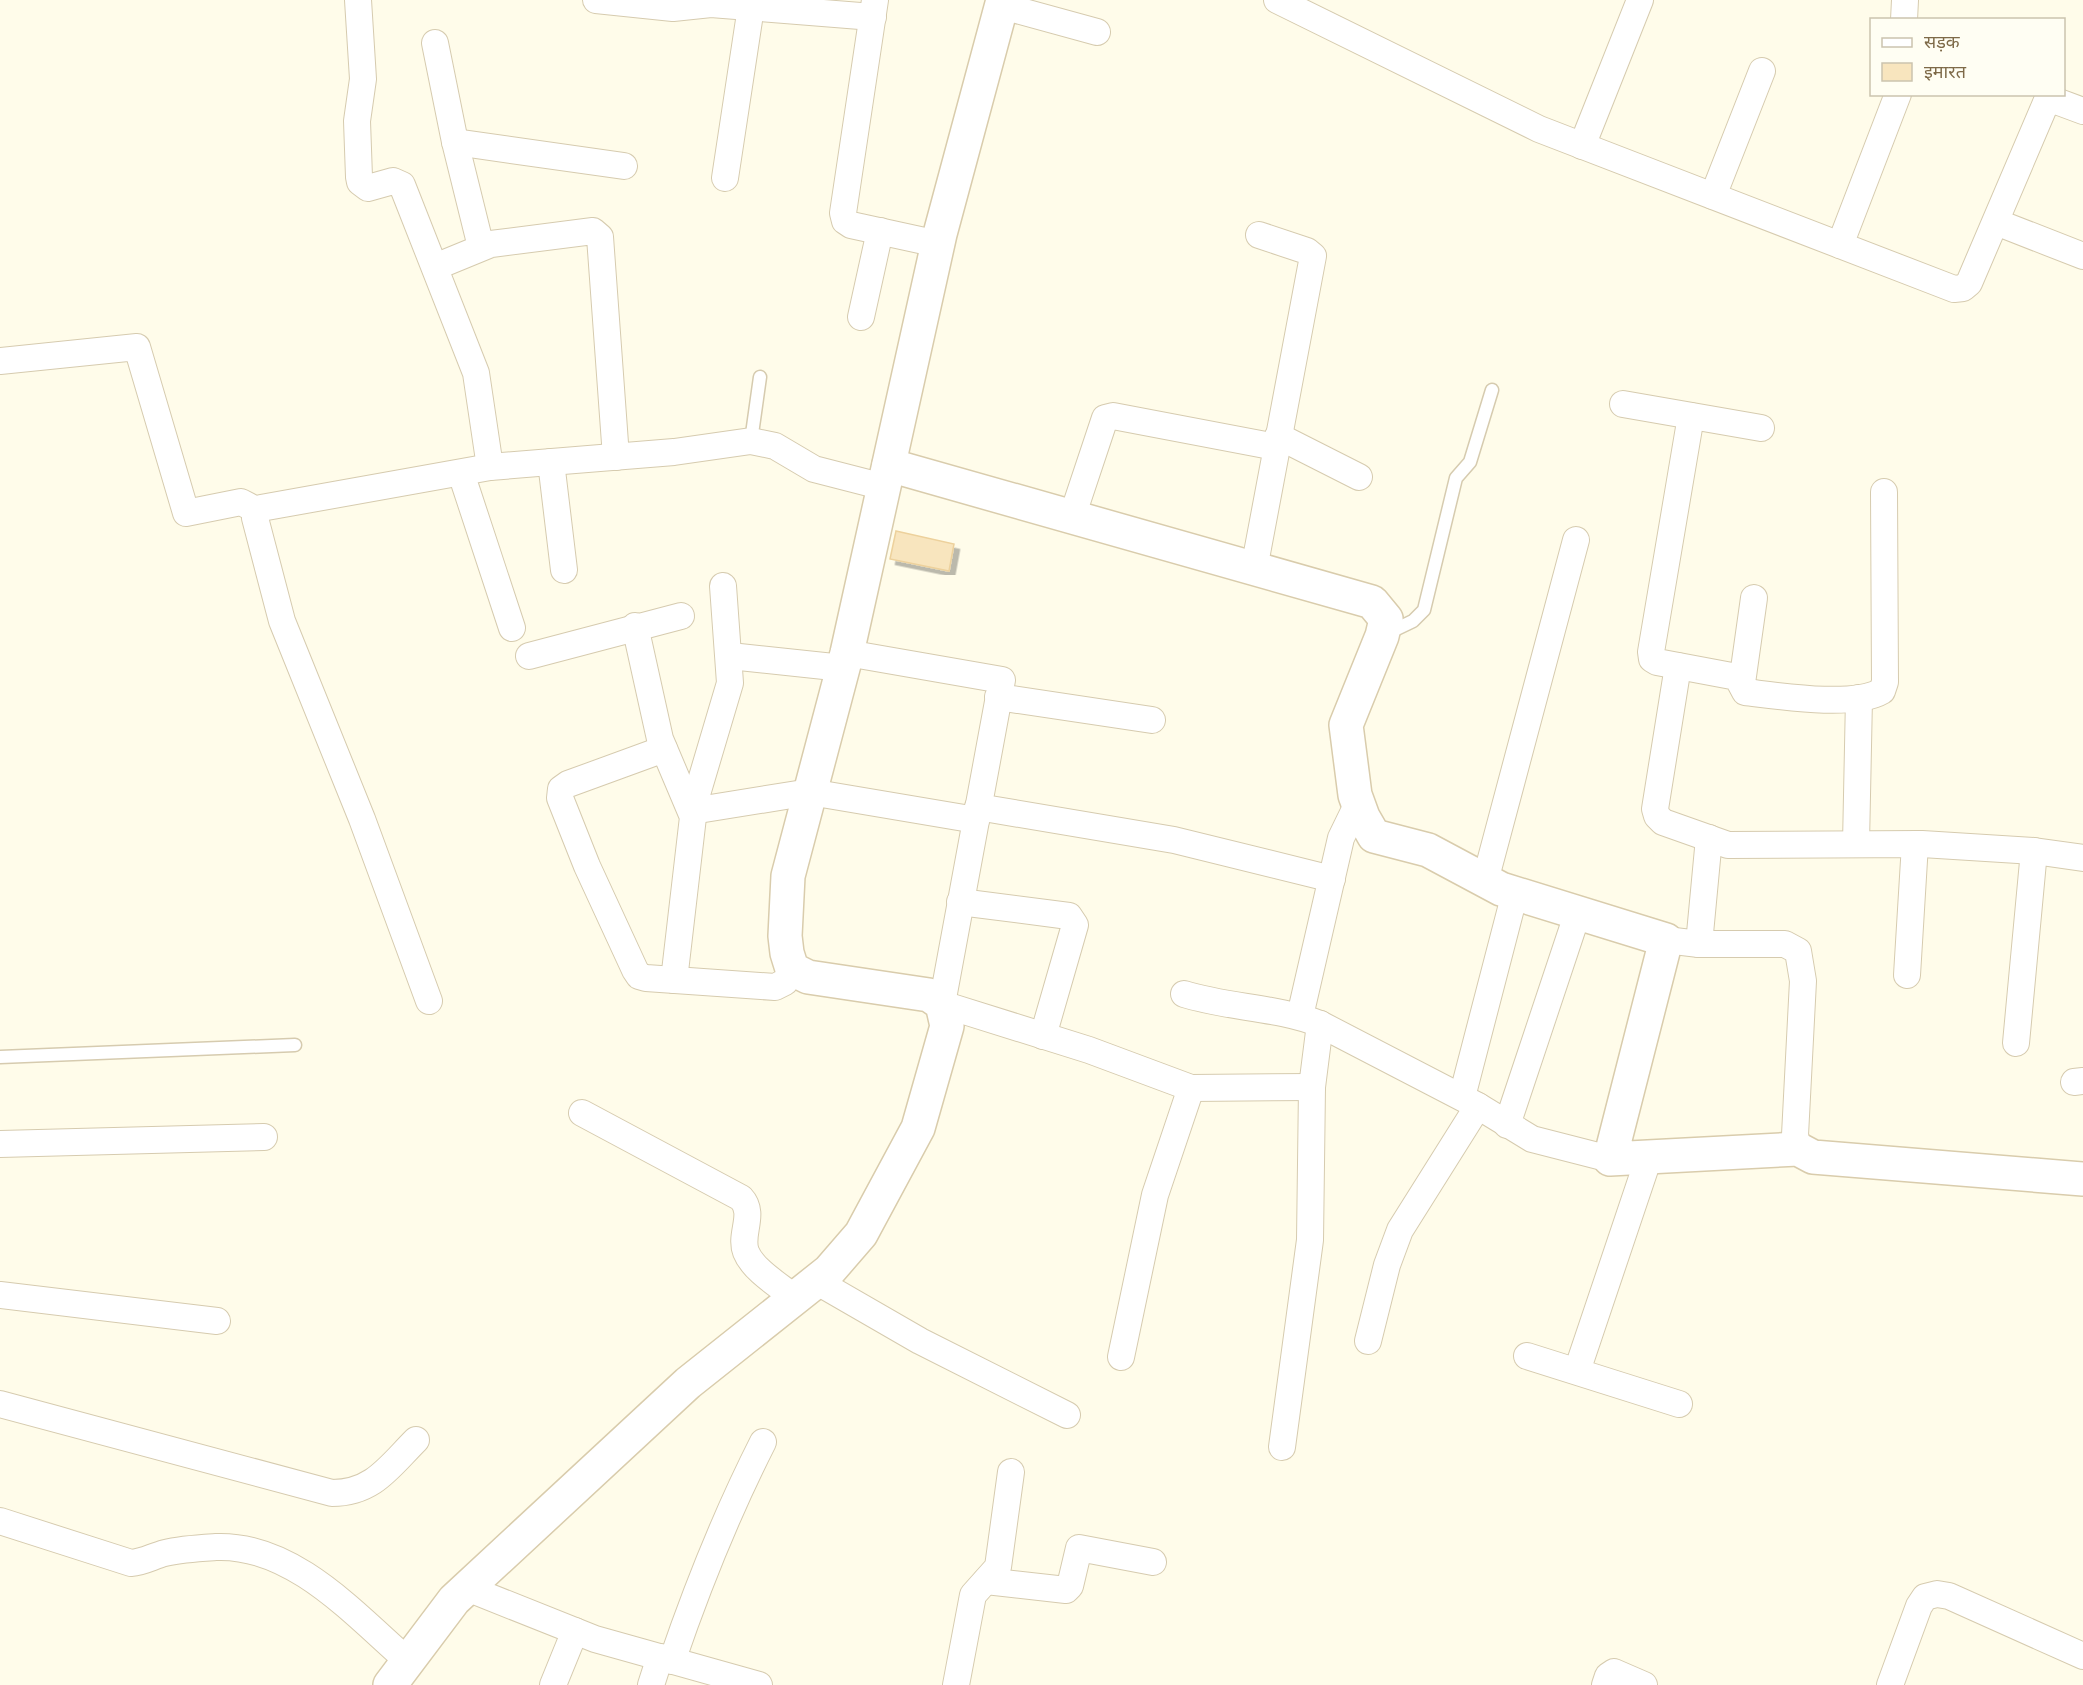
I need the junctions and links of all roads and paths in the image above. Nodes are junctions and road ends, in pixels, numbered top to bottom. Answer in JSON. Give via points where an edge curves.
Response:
{"nodes":[{"id":1,"x":358,"y":0,"type":"edge"},
{"id":2,"x":596,"y":0,"type":"edge"},
{"id":3,"x":1276,"y":0,"type":"edge"},
{"id":4,"x":1640,"y":0,"type":"edge"},
{"id":5,"x":1905,"y":0,"type":"edge"},
{"id":6,"x":1002,"y":3,"type":"edge"},
{"id":7,"x":751,"y":8,"type":"junction"},
{"id":8,"x":874,"y":9,"type":"edge"},
{"id":9,"x":1904,"y":18,"type":"edge"},
{"id":10,"x":1097,"y":32,"type":"dead end"},
{"id":11,"x":435,"y":43,"type":"dead end"},
{"id":12,"x":1762,"y":71,"type":"dead end"},
{"id":13,"x":1897,"y":96,"type":"edge"},
{"id":14,"x":2083,"y":111,"type":"edge"},
{"id":15,"x":455,"y":142,"type":"junction"},
{"id":16,"x":1582,"y":146,"type":"junction"},
{"id":17,"x":624,"y":166,"type":"dead end"},
{"id":18,"x":725,"y":178,"type":"dead end"},
{"id":19,"x":1713,"y":196,"type":"junction"},
{"id":20,"x":1996,"y":222,"type":"junction"},
{"id":21,"x":880,"y":231,"type":"junction"},
{"id":22,"x":1259,"y":235,"type":"dead end"},
{"id":23,"x":938,"y":244,"type":"junction"},
{"id":24,"x":1840,"y":245,"type":"junction"},
{"id":25,"x":481,"y":247,"type":"junction"},
{"id":26,"x":2083,"y":256,"type":"edge"},
{"id":27,"x":435,"y":267,"type":"junction"},
{"id":28,"x":861,"y":317,"type":"dead end"},
{"id":29,"x":0,"y":361,"type":"edge"},
{"id":30,"x":760,"y":376,"type":"dead end"},
{"id":31,"x":1492,"y":390,"type":"dead end"},
{"id":32,"x":1623,"y":404,"type":"dead end"},
{"id":33,"x":1691,"y":416,"type":"junction"},
{"id":34,"x":1761,"y":428,"type":"dead end"},
{"id":35,"x":751,"y":441,"type":"junction"},
{"id":36,"x":1277,"y":441,"type":"junction"},
{"id":37,"x":616,"y":457,"type":"junction"},
{"id":38,"x":551,"y":462,"type":"junction"},
{"id":39,"x":490,"y":467,"type":"junction"},
{"id":40,"x":461,"y":473,"type":"junction"},
{"id":41,"x":886,"y":476,"type":"junction"},
{"id":42,"x":1359,"y":477,"type":"dead end"},
{"id":43,"x":1884,"y":492,"type":"dead end"},
{"id":44,"x":258,"y":511,"type":"junction"},
{"id":45,"x":1072,"y":517,"type":"junction"},
{"id":46,"x":1576,"y":540,"type":"dead end"},
{"id":47,"x":1254,"y":569,"type":"junction"},
{"id":48,"x":564,"y":570,"type":"dead end"},
{"id":49,"x":723,"y":586,"type":"dead end"},
{"id":50,"x":1754,"y":598,"type":"dead end"},
{"id":51,"x":681,"y":616,"type":"dead end"},
{"id":52,"x":635,"y":626,"type":"junction"},
{"id":53,"x":512,"y":628,"type":"dead end"},
{"id":54,"x":1382,"y":636,"type":"junction"},
{"id":55,"x":529,"y":656,"type":"dead end"},
{"id":56,"x":730,"y":656,"type":"junction"},
{"id":57,"x":845,"y":661,"type":"junction"},
{"id":58,"x":1678,"y":666,"type":"junction"},
{"id":59,"x":1742,"y":683,"type":"junction"},
{"id":60,"x":998,"y":697,"type":"junction"},
{"id":61,"x":1859,"y":698,"type":"junction"},
{"id":62,"x":1152,"y":720,"type":"dead end"},
{"id":63,"x":664,"y":749,"type":"junction"},
{"id":64,"x":810,"y":792,"type":"junction"},
{"id":65,"x":1358,"y":803,"type":"junction"},
{"id":66,"x":692,"y":811,"type":"junction"},
{"id":67,"x":977,"y":813,"type":"junction"},
{"id":68,"x":1709,"y":838,"type":"junction"},
{"id":69,"x":1856,"y":844,"type":"junction"},
{"id":70,"x":1915,"y":844,"type":"junction"},
{"id":71,"x":2034,"y":851,"type":"junction"},
{"id":72,"x":2083,"y":858,"type":"edge"},
{"id":73,"x":1332,"y":879,"type":"junction"},
{"id":74,"x":1485,"y":881,"type":"junction"},
{"id":75,"x":1515,"y":893,"type":"junction"},
{"id":76,"x":960,"y":902,"type":"junction"},
{"id":77,"x":1578,"y":912,"type":"junction"},
{"id":78,"x":1666,"y":940,"type":"junction"},
{"id":79,"x":1700,"y":944,"type":"junction"},
{"id":80,"x":792,"y":969,"type":"junction"},
{"id":81,"x":1907,"y":975,"type":"dead end"},
{"id":82,"x":674,"y":980,"type":"junction"},
{"id":83,"x":1184,"y":994,"type":"dead end"},
{"id":84,"x":429,"y":1001,"type":"dead end"},
{"id":85,"x":942,"y":1004,"type":"junction"},
{"id":86,"x":1310,"y":1020,"type":"junction"},
{"id":87,"x":1043,"y":1036,"type":"junction"},
{"id":88,"x":2016,"y":1043,"type":"dead end"},
{"id":89,"x":295,"y":1044,"type":"dead end"},
{"id":90,"x":0,"y":1057,"type":"edge"},
{"id":91,"x":1311,"y":1087,"type":"junction"},
{"id":92,"x":1191,"y":1088,"type":"junction"},
{"id":93,"x":1470,"y":1101,"type":"junction"},
{"id":94,"x":582,"y":1113,"type":"dead end"},
{"id":95,"x":1506,"y":1125,"type":"junction"},
{"id":96,"x":264,"y":1137,"type":"dead end"},
{"id":97,"x":0,"y":1144,"type":"edge"},
{"id":98,"x":1798,"y":1149,"type":"junction"},
{"id":99,"x":1649,"y":1157,"type":"junction"},
{"id":100,"x":1610,"y":1159,"type":"junction"},
{"id":101,"x":2083,"y":1179,"type":"edge"},
{"id":102,"x":805,"y":1289,"type":"junction"},
{"id":103,"x":0,"y":1295,"type":"edge"},
{"id":104,"x":217,"y":1321,"type":"dead end"},
{"id":105,"x":1368,"y":1341,"type":"dead end"},
{"id":106,"x":1527,"y":1356,"type":"dead end"},
{"id":107,"x":1121,"y":1357,"type":"dead end"},
{"id":108,"x":1576,"y":1371,"type":"junction"},
{"id":109,"x":0,"y":1404,"type":"edge"},
{"id":110,"x":1679,"y":1404,"type":"dead end"},
{"id":111,"x":1067,"y":1415,"type":"dead end"},
{"id":112,"x":416,"y":1440,"type":"dead end"},
{"id":113,"x":763,"y":1442,"type":"dead end"},
{"id":114,"x":1282,"y":1447,"type":"dead end"},
{"id":115,"x":1011,"y":1472,"type":"dead end"},
{"id":116,"x":0,"y":1521,"type":"edge"},
{"id":117,"x":1153,"y":1562,"type":"dead end"},
{"id":118,"x":986,"y":1581,"type":"junction"},
{"id":119,"x":467,"y":1588,"type":"junction"},
{"id":120,"x":575,"y":1631,"type":"junction"},
{"id":121,"x":2083,"y":1656,"type":"edge"},
{"id":122,"x":666,"y":1659,"type":"junction"},
{"id":123,"x":399,"y":1673,"type":"edge"},
{"id":124,"x":553,"y":1685,"type":"edge"},
{"id":125,"x":651,"y":1685,"type":"edge"},
{"id":126,"x":759,"y":1685,"type":"edge"},
{"id":127,"x":956,"y":1685,"type":"edge"},
{"id":128,"x":1605,"y":1685,"type":"edge"},
{"id":129,"x":1644,"y":1685,"type":"edge"},
{"id":130,"x":1890,"y":1685,"type":"edge"}],
"edges":[{"from":1,"to":27,"type":"street","via":[[363,79],[357,121],[358,177],[368,188],[393,181],[402,185]]},
{"from":2,"to":7,"type":"street","via":[[673,8],[711,4]]},
{"from":3,"to":16,"type":"street","via":[[1539,129]]},
{"from":4,"to":16,"type":"street"},
{"from":5,"to":9,"type":"street"},
{"from":6,"to":10,"type":"street"},
{"from":6,"to":23,"type":"street"},
{"from":7,"to":8,"type":"street"},
{"from":7,"to":18,"type":"street"},
{"from":8,"to":21,"type":"street","via":[[843,213],[851,225]]},
{"from":11,"to":15,"type":"street"},
{"from":12,"to":19,"type":"street"},
{"from":13,"to":24,"type":"street"},
{"from":14,"to":20,"type":"street","via":[[2048,98]]},
{"from":15,"to":17,"type":"street"},
{"from":15,"to":25,"type":"street"},
{"from":16,"to":19,"type":"street"},
{"from":19,"to":24,"type":"street"},
{"from":20,"to":24,"type":"street","via":[[1969,283],[1963,288],[1954,289]]},
{"from":20,"to":26,"type":"street"},
{"from":21,"to":23,"type":"street"},
{"from":21,"to":28,"type":"street"},
{"from":22,"to":36,"type":"street","via":[[1313,256]]},
{"from":23,"to":41,"type":"street"},
{"from":25,"to":27,"type":"street"},
{"from":25,"to":37,"type":"street","via":[[593,231],[600,237]]},
{"from":27,"to":39,"type":"street","via":[[476,373]]},
{"from":29,"to":44,"type":"street","via":[[137,347],[186,513],[241,502]]},
{"from":30,"to":35,"type":"lane"},
{"from":31,"to":54,"type":"lane","via":[[1470,462],[1456,478],[1424,610],[1413,621]]},
{"from":32,"to":33,"type":"street"},
{"from":33,"to":34,"type":"street"},
{"from":33,"to":58,"type":"street","via":[[1651,652],[1657,662]]},
{"from":35,"to":37,"type":"street"},
{"from":35,"to":41,"type":"street","via":[[775,446],[814,469]]},
{"from":36,"to":42,"type":"street"},
{"from":36,"to":45,"type":"street","via":[[1113,416],[1105,418]]},
{"from":36,"to":47,"type":"street"},
{"from":37,"to":38,"type":"street"},
{"from":38,"to":39,"type":"street"},
{"from":38,"to":48,"type":"street"},
{"from":39,"to":40,"type":"street"},
{"from":40,"to":44,"type":"street"},
{"from":40,"to":53,"type":"street"},
{"from":41,"to":45,"type":"street"},
{"from":41,"to":57,"type":"street"},
{"from":43,"to":61,"type":"street","via":[[1885,682],[1882,691]]},
{"from":44,"to":84,"type":"street","via":[[255,518],[282,621],[362,819]]},
{"from":45,"to":47,"type":"street"},
{"from":46,"to":74,"type":"street"},
{"from":47,"to":54,"type":"street","via":[[1372,602],[1386,619]]},
{"from":49,"to":56,"type":"street"},
{"from":50,"to":59,"type":"street"},
{"from":51,"to":52,"type":"street"},
{"from":52,"to":55,"type":"street"},
{"from":52,"to":63,"type":"street"},
{"from":54,"to":65,"type":"street","via":[[1346,725]]},
{"from":56,"to":57,"type":"street"},
{"from":56,"to":66,"type":"street","via":[[730,683]]},
{"from":57,"to":60,"type":"street","via":[[1002,680]]},
{"from":57,"to":64,"type":"street"},
{"from":58,"to":59,"type":"street","via":[[1737,677]]},
{"from":58,"to":68,"type":"street","via":[[1655,808],[1663,822]]},
{"from":59,"to":61,"type":"street","via":[[1745,692],[1806,700]]},
{"from":60,"to":62,"type":"street"},
{"from":60,"to":67,"type":"street"},
{"from":61,"to":69,"type":"street"},
{"from":63,"to":66,"type":"street"},
{"from":63,"to":82,"type":"street","via":[[568,784],[561,789],[560,798],[635,970],[646,978]]},
{"from":64,"to":66,"type":"street"},
{"from":64,"to":67,"type":"street"},
{"from":64,"to":80,"type":"street","via":[[788,876],[785,936]]},
{"from":65,"to":73,"type":"street","via":[[1341,838]]},
{"from":65,"to":74,"type":"street","via":[[1374,836],[1428,850]]},
{"from":66,"to":82,"type":"street"},
{"from":67,"to":73,"type":"street","via":[[1174,840]]},
{"from":67,"to":76,"type":"street"},
{"from":68,"to":69,"type":"street","via":[[1728,845]]},
{"from":68,"to":79,"type":"street"},
{"from":69,"to":70,"type":"street"},
{"from":70,"to":71,"type":"street"},
{"from":70,"to":81,"type":"street"},
{"from":71,"to":72,"type":"street"},
{"from":71,"to":88,"type":"street"},
{"from":73,"to":86,"type":"street"},
{"from":74,"to":75,"type":"street"},
{"from":75,"to":77,"type":"street"},
{"from":75,"to":93,"type":"street"},
{"from":76,"to":85,"type":"street"},
{"from":76,"to":87,"type":"street","via":[[1073,919],[1075,925]]},
{"from":77,"to":78,"type":"street"},
{"from":77,"to":95,"type":"street"},
{"from":78,"to":79,"type":"street"},
{"from":78,"to":100,"type":"street"},
{"from":79,"to":98,"type":"street","via":[[1785,944],[1798,951],[1803,981],[1795,1135]]},
{"from":80,"to":82,"type":"street","via":[[785,982],[775,987]]},
{"from":80,"to":85,"type":"street","via":[[808,977],[929,995]]},
{"from":83,"to":86,"type":"street"},
{"from":85,"to":87,"type":"street"},
{"from":85,"to":102,"type":"street","via":[[947,1026],[918,1128],[861,1234],[829,1271]]},
{"from":86,"to":91,"type":"street"},
{"from":86,"to":93,"type":"street"},
{"from":87,"to":92,"type":"street"},
{"from":89,"to":90,"type":"lane"},
{"from":91,"to":92,"type":"street"},
{"from":91,"to":114,"type":"street","via":[[1310,1240]]},
{"from":92,"to":107,"type":"street","via":[[1155,1195]]},
{"from":93,"to":95,"type":"street"},
{"from":93,"to":105,"type":"street","via":[[1400,1230],[1387,1264]]},
{"from":94,"to":102,"type":"street","via":[[741,1198],[748,1213],[744,1242],[750,1261]]},
{"from":95,"to":100,"type":"street","via":[[1542,1142]]},
{"from":96,"to":97,"type":"street"},
{"from":98,"to":99,"type":"street"},
{"from":98,"to":101,"type":"street","via":[[1813,1157]]},
{"from":99,"to":100,"type":"street"},
{"from":99,"to":108,"type":"street"},
{"from":102,"to":111,"type":"street"},
{"from":102,"to":119,"type":"street","via":[[688,1383]]},
{"from":103,"to":104,"type":"street"},
{"from":106,"to":108,"type":"street"},
{"from":108,"to":110,"type":"street"},
{"from":109,"to":112,"type":"street","via":[[332,1493],[358,1490],[372,1483]]},
{"from":113,"to":122,"type":"street","via":[[723,1524]]},
{"from":115,"to":118,"type":"street","via":[[998,1567]]},
{"from":116,"to":123,"type":"street","via":[[130,1563],[148,1561],[165,1553],[216,1547],[245,1549],[313,1577]]},
{"from":117,"to":118,"type":"street","via":[[1079,1548],[1066,1590]]},
{"from":118,"to":127,"type":"street","via":[[973,1595]]},
{"from":119,"to":120,"type":"street"},
{"from":119,"to":123,"type":"street"},
{"from":120,"to":122,"type":"street"},
{"from":120,"to":124,"type":"street"},
{"from":121,"to":130,"type":"street","via":[[1949,1596],[1936,1594],[1925,1597],[1919,1606]]},
{"from":122,"to":125,"type":"street"},
{"from":122,"to":126,"type":"street"},
{"from":128,"to":129,"type":"street","via":[[1614,1672]]}]}
